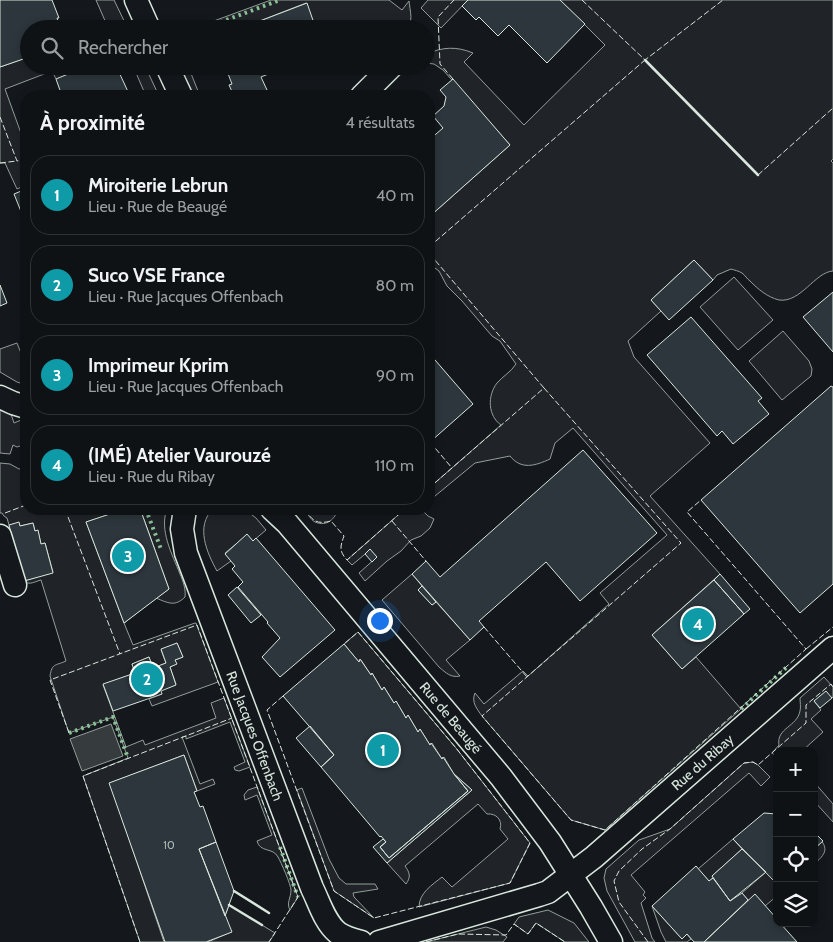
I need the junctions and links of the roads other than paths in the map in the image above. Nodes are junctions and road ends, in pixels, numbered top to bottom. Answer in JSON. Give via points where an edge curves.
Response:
{"nodes":[{"id":1,"x":136,"y":0,"type":"edge"},
{"id":2,"x":145,"y":20,"type":"edge"},
{"id":3,"x":171,"y":75,"type":"edge"},
{"id":4,"x":383,"y":75,"type":"edge"},
{"id":5,"x":178,"y":90,"type":"edge"},
{"id":6,"x":368,"y":90,"type":"edge"},
{"id":7,"x":0,"y":396,"type":"edge"},
{"id":8,"x":20,"y":405,"type":"edge"},
{"id":9,"x":184,"y":515,"type":"edge"},
{"id":10,"x":278,"y":515,"type":"edge"},
{"id":11,"x":0,"y":536,"type":"edge"},
{"id":12,"x":15,"y":585,"type":"dead end"},
{"id":13,"x":833,"y":648,"type":"edge"},
{"id":14,"x":570,"y":875,"type":"junction"},
{"id":15,"x":337,"y":938,"type":"edge"},
{"id":16,"x":361,"y":942,"type":"edge"},
{"id":17,"x":379,"y":942,"type":"edge"},
{"id":18,"x":611,"y":942,"type":"edge"}],
"edges":[{"from":1,"to":2,"type":"street"},
{"from":3,"to":5,"type":"street"},
{"from":4,"to":6,"type":"street"},
{"from":7,"to":8,"type":"street"},
{"from":9,"to":15,"type":"street","name":"Rue Jacques Offenbach","via":[[182,529],[186,553],[312,888],[337,932]]},
{"from":10,"to":14,"type":"street","name":"Rue de Beaugé","via":[[501,777],[550,842]]},
{"from":11,"to":12,"type":"street"},
{"from":13,"to":14,"type":"street","name":"Rue du Ribay"},
{"from":14,"to":17,"type":"street","via":[[548,892]]},
{"from":14,"to":18,"type":"street","name":"Rue de Beaugé"},
{"from":15,"to":16,"type":"street","name":"Rue Jacques Offenbach"}]}
